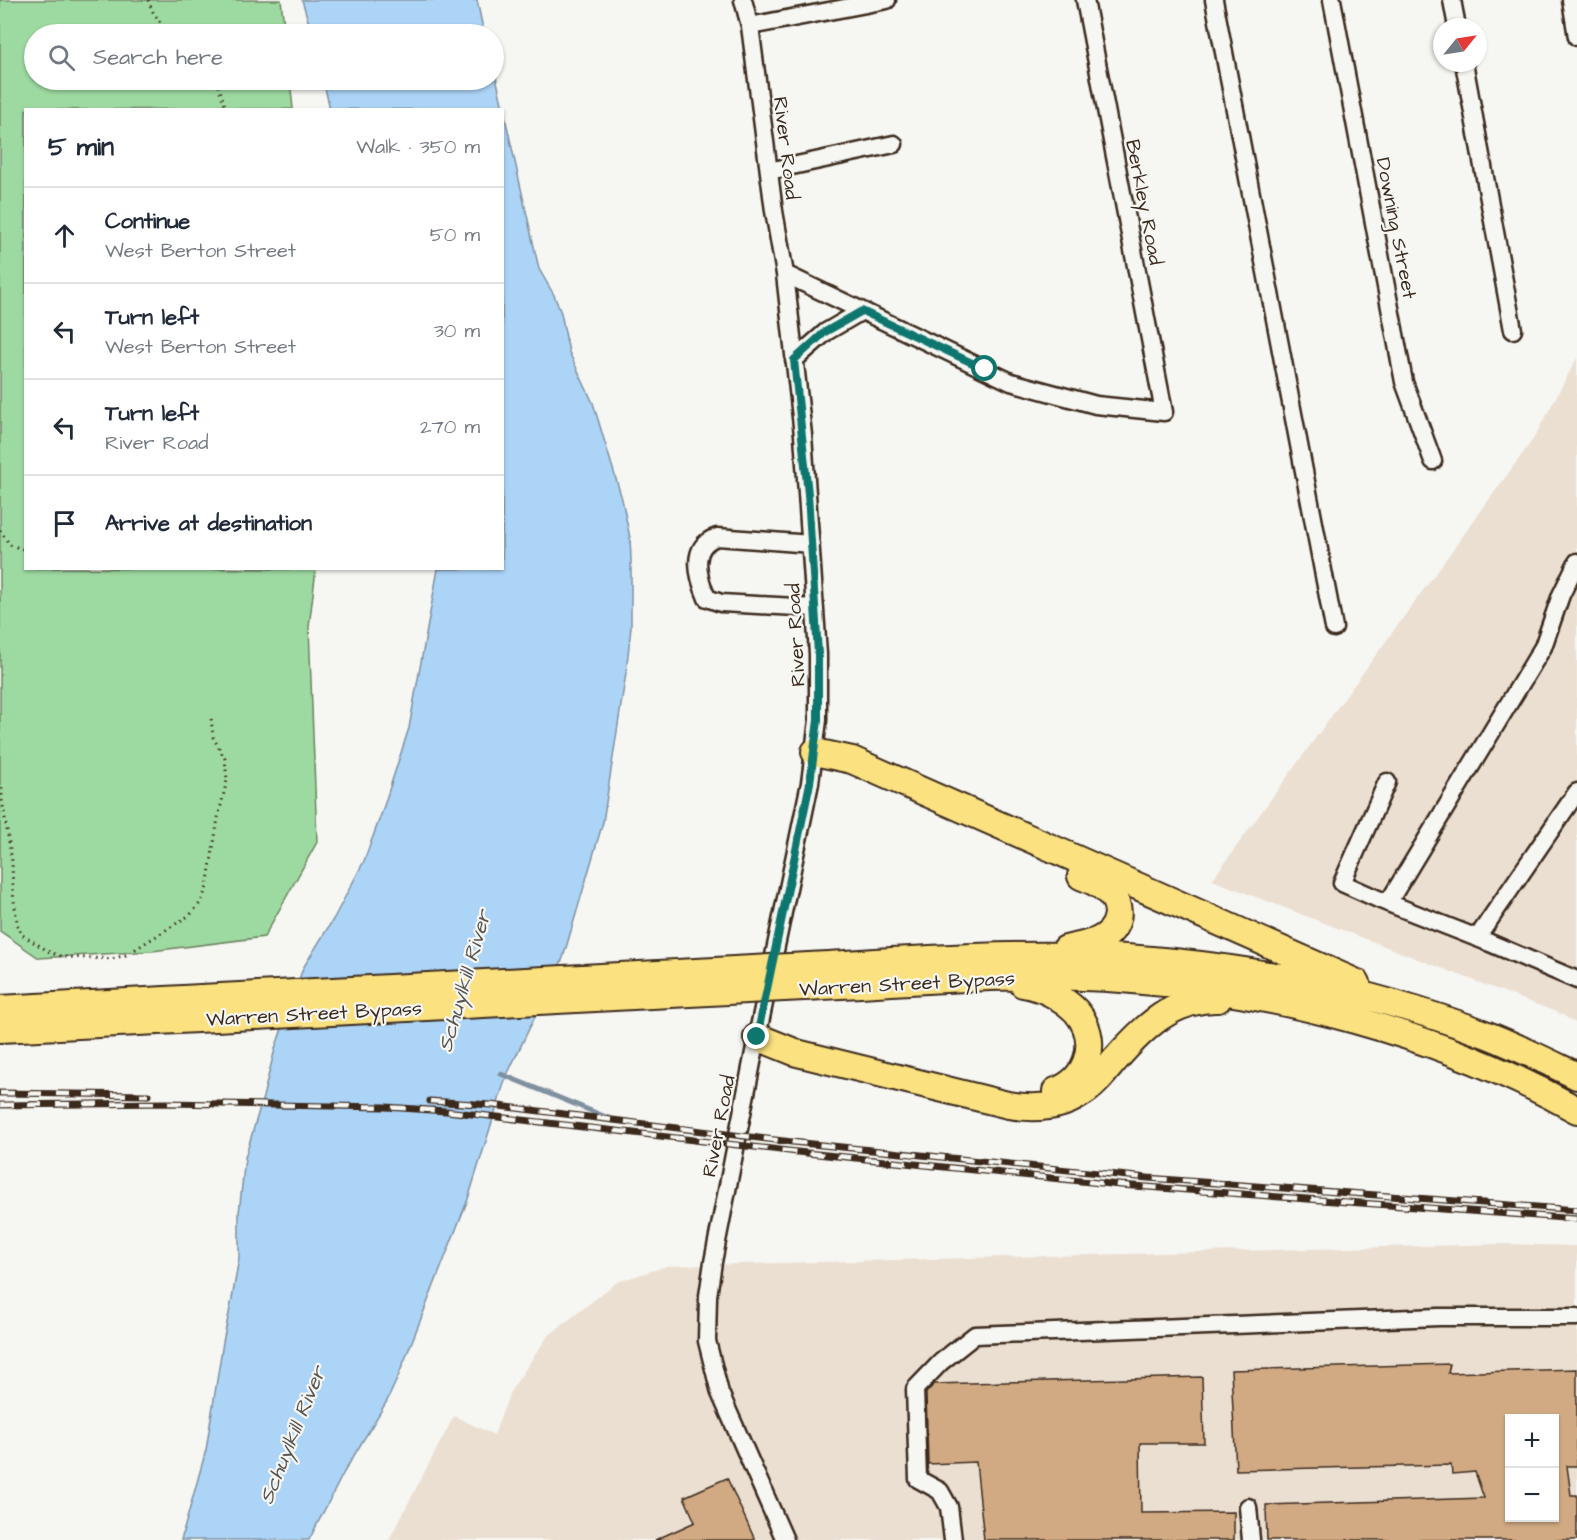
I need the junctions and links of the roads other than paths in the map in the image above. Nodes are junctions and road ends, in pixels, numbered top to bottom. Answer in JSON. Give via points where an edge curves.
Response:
{"nodes":[{"id":1,"x":743,"y":0,"type":"edge"},
{"id":2,"x":888,"y":0,"type":"edge"},
{"id":3,"x":1085,"y":0,"type":"edge"},
{"id":4,"x":1214,"y":0,"type":"edge"},
{"id":5,"x":1332,"y":0,"type":"edge"},
{"id":6,"x":1452,"y":0,"type":"edge"},
{"id":7,"x":1571,"y":0,"type":"edge"},
{"id":8,"x":1455,"y":18,"type":"edge"},
{"id":9,"x":750,"y":27,"type":"junction"},
{"id":10,"x":1577,"y":37,"type":"edge"},
{"id":11,"x":1466,"y":72,"type":"edge"},
{"id":12,"x":894,"y":144,"type":"dead end"},
{"id":13,"x":769,"y":171,"type":"junction"},
{"id":14,"x":785,"y":274,"type":"junction"},
{"id":15,"x":862,"y":311,"type":"junction"},
{"id":16,"x":1513,"y":330,"type":"dead end"},
{"id":17,"x":794,"y":360,"type":"junction"},
{"id":18,"x":1433,"y":461,"type":"dead end"},
{"id":19,"x":811,"y":544,"type":"junction"},
{"id":20,"x":1577,"y":562,"type":"edge"},
{"id":21,"x":815,"y":608,"type":"junction"},
{"id":22,"x":1334,"y":628,"type":"dead end"},
{"id":23,"x":815,"y":752,"type":"junction"},
{"id":24,"x":1387,"y":782,"type":"dead end"},
{"id":25,"x":1577,"y":792,"type":"edge"},
{"id":26,"x":1388,"y":903,"type":"junction"},
{"id":27,"x":1478,"y":938,"type":"junction"},
{"id":28,"x":1028,"y":956,"type":"junction"},
{"id":29,"x":807,"y":977,"type":"junction"},
{"id":30,"x":984,"y":978,"type":"junction"},
{"id":31,"x":1577,"y":980,"type":"edge"},
{"id":32,"x":1261,"y":999,"type":"junction"},
{"id":33,"x":0,"y":1009,"type":"edge"},
{"id":34,"x":199,"y":1009,"type":"junction"},
{"id":35,"x":1446,"y":1022,"type":"junction"},
{"id":36,"x":0,"y":1029,"type":"edge"},
{"id":37,"x":757,"y":1037,"type":"junction"},
{"id":38,"x":1577,"y":1076,"type":"edge"},
{"id":39,"x":1577,"y":1110,"type":"edge"},
{"id":40,"x":1577,"y":1317,"type":"edge"},
{"id":41,"x":1248,"y":1507,"type":"dead end"},
{"id":42,"x":785,"y":1540,"type":"edge"},
{"id":43,"x":953,"y":1540,"type":"edge"},
{"id":44,"x":1251,"y":1540,"type":"edge"}],
"edges":[{"from":1,"to":9,"type":"street","name":"River Road"},
{"from":2,"to":9,"type":"street"},
{"from":3,"to":15,"type":"street","name":"Berkley Road","via":[[1164,412],[1095,405],[1011,382]]},
{"from":4,"to":22,"type":"street"},
{"from":5,"to":18,"type":"street","name":"Downing Street","via":[[1404,382]]},
{"from":6,"to":8,"type":"street"},
{"from":7,"to":10,"type":"street"},
{"from":9,"to":13,"type":"street","name":"River Road"},
{"from":11,"to":16,"type":"street"},
{"from":12,"to":13,"type":"street"},
{"from":13,"to":14,"type":"street","name":"River Road"},
{"from":14,"to":15,"type":"street"},
{"from":14,"to":17,"type":"street","name":"River Road"},
{"from":15,"to":17,"type":"street","via":[[825,332]]},
{"from":17,"to":19,"type":"street","name":"River Road"},
{"from":19,"to":21,"type":"street","name":"River Road"},
{"from":19,"to":21,"type":"street","via":[[709,539],[698,557],[698,573],[707,598],[721,603]]},
{"from":20,"to":26,"type":"street","via":[[1560,595],[1543,647]]},
{"from":21,"to":23,"type":"street","name":"River Road","via":[[819,693]]},
{"from":23,"to":28,"type":"highway","via":[[846,773],[1109,891],[1119,912],[1107,935],[1088,944]]},
{"from":23,"to":35,"type":"highway","via":[[852,760]]},
{"from":23,"to":37,"type":"street","name":"River Road"},
{"from":24,"to":26,"type":"street","via":[[1342,883]]},
{"from":25,"to":27,"type":"street"},
{"from":26,"to":27,"type":"street"},
{"from":27,"to":31,"type":"street"},
{"from":28,"to":29,"type":"highway","name":"Warren Street Bypass"},
{"from":28,"to":35,"type":"highway","name":"Warren Street Bypass","via":[[1122,958],[1217,967],[1354,993]]},
{"from":29,"to":30,"type":"highway","name":"Warren Street Bypass"},
{"from":29,"to":34,"type":"highway","name":"Warren Street Bypass","bridge":true},
{"from":30,"to":32,"type":"highway","name":"Warren Street Bypass","via":[[1121,979]]},
{"from":30,"to":37,"type":"highway","via":[[1042,989],[1076,1011],[1090,1044],[1086,1063],[1074,1080],[1050,1093],[1024,1094],[800,1041]]},
{"from":32,"to":37,"type":"highway","via":[[1212,999],[1169,1011],[1144,1029],[1089,1089],[1066,1102],[1038,1108],[1008,1105],[797,1053]]},
{"from":32,"to":39,"type":"highway","name":"Warren Street Bypass","via":[[1393,1032],[1479,1063]]},
{"from":33,"to":34,"type":"highway","name":"Warren Street Bypass"},
{"from":34,"to":36,"type":"highway","name":"Warren Street Bypass"},
{"from":35,"to":38,"type":"highway","name":"Warren Street Bypass","via":[[1489,1036]]},
{"from":37,"to":42,"type":"street","name":"River Road","via":[[713,1262],[707,1341],[720,1393]]},
{"from":40,"to":43,"type":"street","via":[[1439,1317],[975,1335],[915,1389],[918,1479],[940,1491],[949,1507]]},
{"from":41,"to":44,"type":"street"}]}
